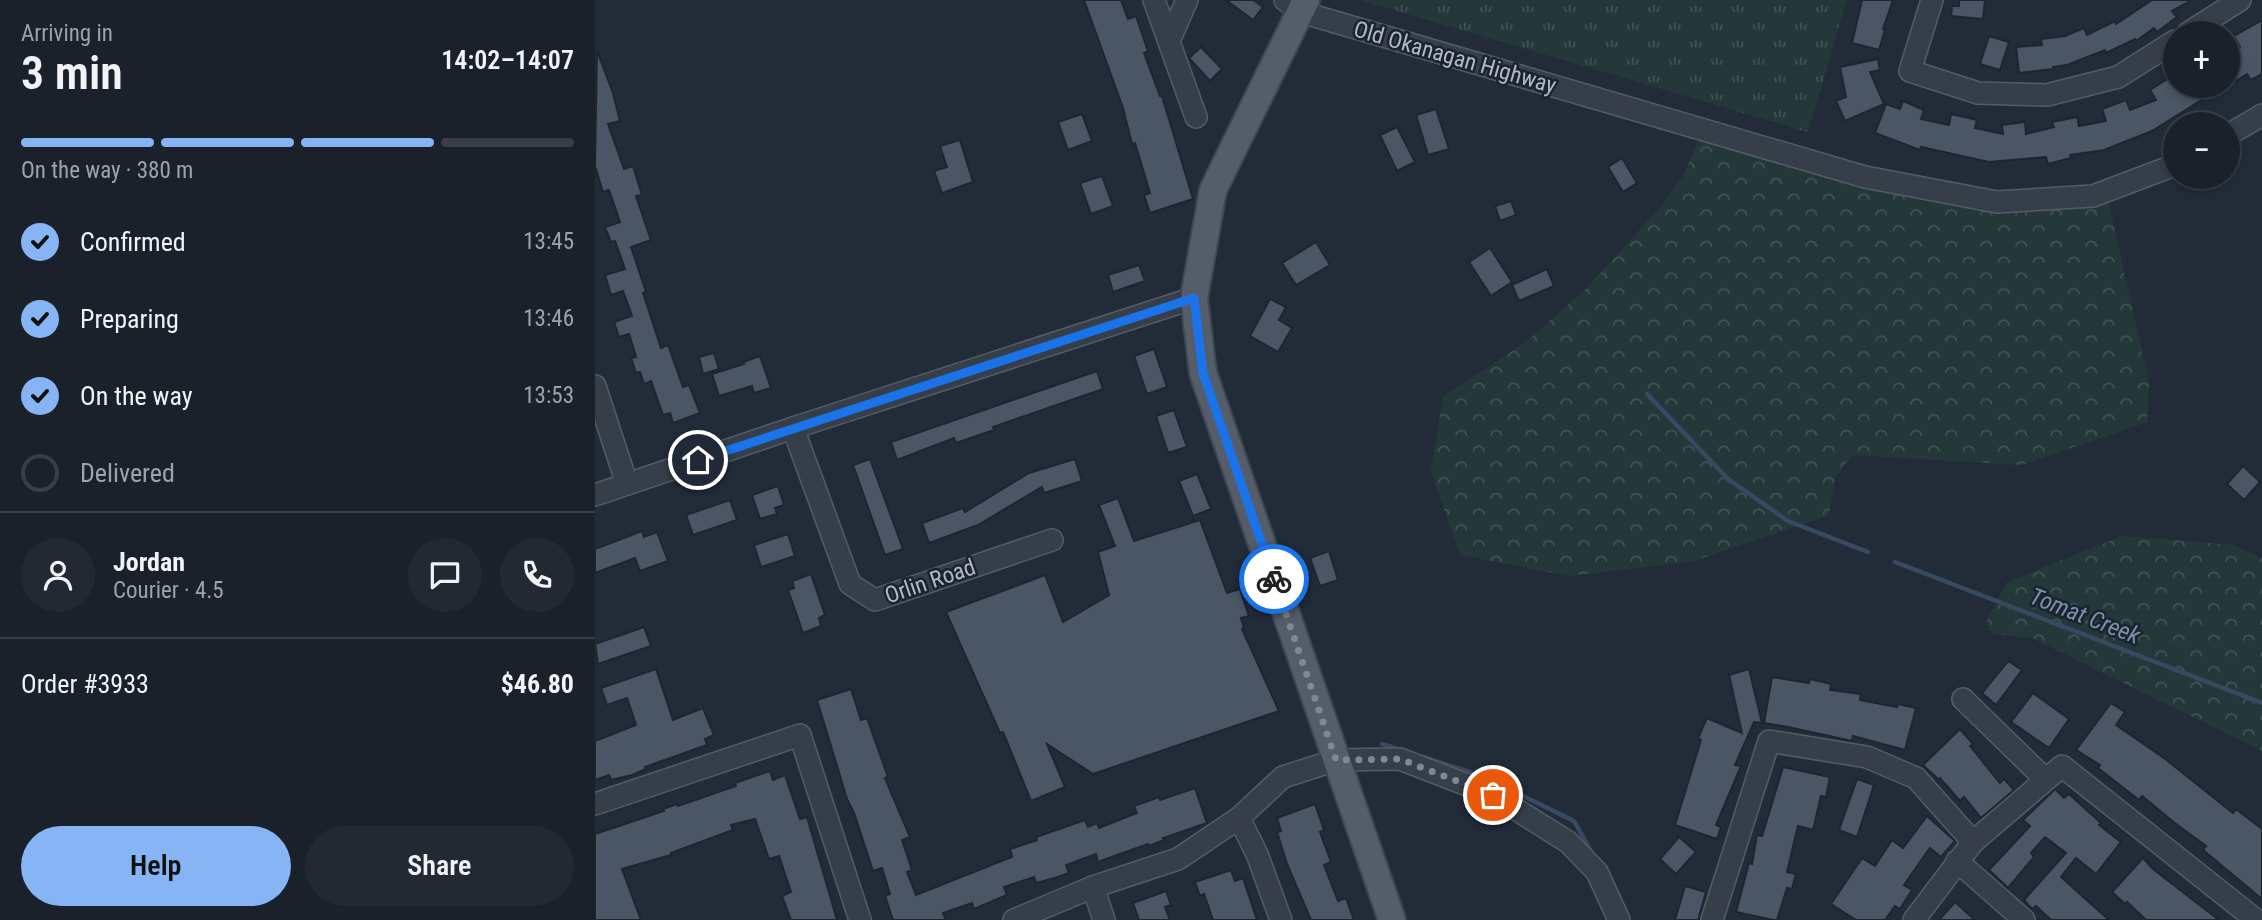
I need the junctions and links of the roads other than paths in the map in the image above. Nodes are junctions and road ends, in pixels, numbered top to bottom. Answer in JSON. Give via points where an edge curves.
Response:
{"nodes":[{"id":1,"x":1154,"y":0,"type":"edge"},
{"id":2,"x":1187,"y":0,"type":"edge"},
{"id":3,"x":1931,"y":0,"type":"edge"},
{"id":4,"x":2240,"y":0,"type":"edge"},
{"id":5,"x":1297,"y":4,"type":"edge"},
{"id":6,"x":2207,"y":21,"type":"edge"},
{"id":7,"x":1169,"y":41,"type":"junction"},
{"id":8,"x":2163,"y":49,"type":"edge"},
{"id":9,"x":2262,"y":115,"type":"edge"},
{"id":10,"x":1196,"y":117,"type":"dead end"},
{"id":11,"x":2240,"y":128,"type":"edge"},
{"id":12,"x":2163,"y":170,"type":"edge"},
{"id":13,"x":1194,"y":298,"type":"junction"},
{"id":14,"x":595,"y":386,"type":"edge"},
{"id":15,"x":793,"y":428,"type":"junction"},
{"id":16,"x":627,"y":484,"type":"junction"},
{"id":17,"x":595,"y":495,"type":"edge"},
{"id":18,"x":1052,"y":540,"type":"dead end"},
{"id":19,"x":1963,"y":699,"type":"dead end"},
{"id":20,"x":1336,"y":760,"type":"junction"},
{"id":21,"x":2045,"y":779,"type":"junction"},
{"id":22,"x":595,"y":804,"type":"edge"},
{"id":23,"x":1239,"y":818,"type":"junction"},
{"id":24,"x":1973,"y":842,"type":"junction"},
{"id":25,"x":1957,"y":861,"type":"junction"},
{"id":26,"x":1093,"y":887,"type":"junction"},
{"id":27,"x":860,"y":920,"type":"edge"},
{"id":28,"x":1014,"y":920,"type":"edge"},
{"id":29,"x":1104,"y":920,"type":"edge"},
{"id":30,"x":1281,"y":920,"type":"edge"},
{"id":31,"x":1392,"y":920,"type":"edge"},
{"id":32,"x":1619,"y":920,"type":"edge"},
{"id":33,"x":1712,"y":920,"type":"edge"},
{"id":34,"x":1914,"y":920,"type":"edge"},
{"id":35,"x":2024,"y":920,"type":"edge"},
{"id":36,"x":2256,"y":920,"type":"edge"}],
"edges":[{"from":1,"to":7,"type":"street"},
{"from":2,"to":7,"type":"street"},
{"from":3,"to":8,"type":"street","via":[[1910,71],[1977,93],[2047,95],[2118,77]]},
{"from":4,"to":6,"type":"street"},
{"from":5,"to":12,"type":"street","name":"Old Okanagan Highway","via":[[1865,177],[1997,202],[2093,196]]},
{"from":5,"to":13,"type":"main road","name":"Old Okanagan Highway","via":[[1213,190]]},
{"from":7,"to":10,"type":"street"},
{"from":9,"to":11,"type":"street"},
{"from":13,"to":15,"type":"street"},
{"from":13,"to":20,"type":"main road","name":"Old Okanagan Highway","via":[[1203,373]]},
{"from":14,"to":16,"type":"street"},
{"from":15,"to":16,"type":"street"},
{"from":15,"to":18,"type":"street","name":"Orlin Road","via":[[850,584],[875,600]]},
{"from":16,"to":17,"type":"street"},
{"from":19,"to":21,"type":"street"},
{"from":20,"to":23,"type":"street","via":[[1283,777]]},
{"from":20,"to":31,"type":"main road","name":"Old Okanagan Highway"},
{"from":20,"to":32,"type":"street","via":[[1400,759],[1493,795],[1568,842],[1597,872]]},
{"from":21,"to":24,"type":"street"},
{"from":21,"to":36,"type":"street","via":[[2061,766]]},
{"from":22,"to":27,"type":"street","via":[[800,735]]},
{"from":23,"to":26,"type":"street","via":[[1178,859]]},
{"from":23,"to":30,"type":"street"},
{"from":24,"to":25,"type":"street"},
{"from":24,"to":33,"type":"street","via":[[1916,778],[1867,757],[1769,741]]},
{"from":25,"to":34,"type":"street"},
{"from":25,"to":35,"type":"street"},
{"from":26,"to":28,"type":"street"},
{"from":26,"to":29,"type":"street"}]}
